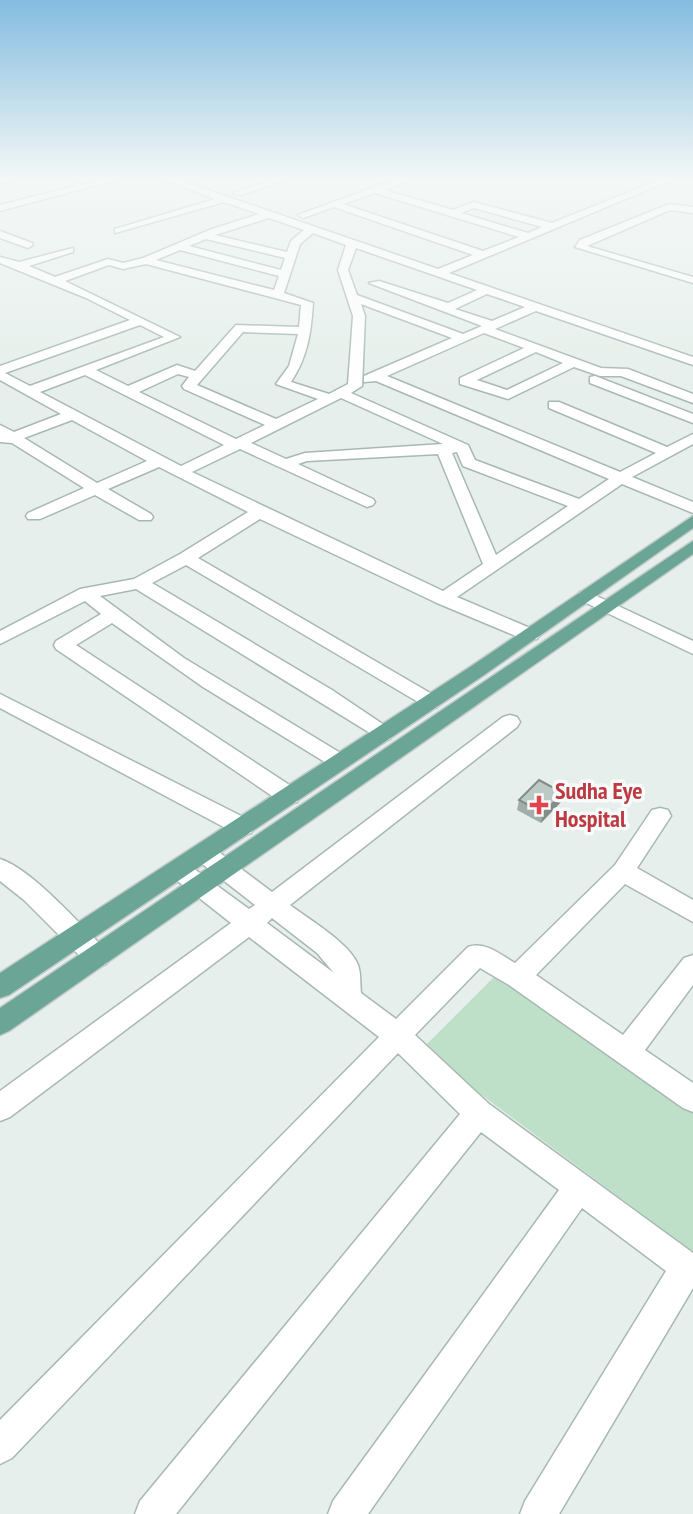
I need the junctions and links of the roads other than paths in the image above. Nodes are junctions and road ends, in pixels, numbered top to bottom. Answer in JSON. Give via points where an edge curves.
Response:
{"nodes":[{"id":1,"x":177,"y":248,"type":"edge"},
{"id":2,"x":182,"y":248,"type":"edge"},
{"id":3,"x":263,"y":248,"type":"edge"},
{"id":4,"x":294,"y":248,"type":"edge"},
{"id":5,"x":350,"y":248,"type":"edge"},
{"id":6,"x":369,"y":248,"type":"edge"},
{"id":7,"x":403,"y":248,"type":"edge"},
{"id":8,"x":461,"y":248,"type":"edge"},
{"id":9,"x":501,"y":248,"type":"edge"},
{"id":10,"x":582,"y":248,"type":"edge"},
{"id":11,"x":69,"y":250,"type":"dead end"},
{"id":12,"x":483,"y":255,"type":"junction"},
{"id":13,"x":291,"y":256,"type":"junction"},
{"id":14,"x":431,"y":257,"type":"dead end"},
{"id":15,"x":0,"y":260,"type":"edge"},
{"id":16,"x":146,"y":261,"type":"junction"},
{"id":17,"x":20,"y":265,"type":"junction"},
{"id":18,"x":457,"y":266,"type":"junction"},
{"id":19,"x":442,"y":267,"type":"junction"},
{"id":20,"x":470,"y":270,"type":"dead end"},
{"id":21,"x":285,"y":274,"type":"junction"},
{"id":22,"x":483,"y":275,"type":"dead end"},
{"id":23,"x":693,"y":280,"type":"edge"},
{"id":24,"x":55,"y":281,"type":"junction"},
{"id":25,"x":375,"y":283,"type":"dead end"},
{"id":26,"x":492,"y":284,"type":"junction"},
{"id":27,"x":278,"y":295,"type":"junction"},
{"id":28,"x":352,"y":297,"type":"junction"},
{"id":29,"x":549,"y":297,"type":"dead end"},
{"id":30,"x":536,"y":299,"type":"junction"},
{"id":31,"x":448,"y":307,"type":"junction"},
{"id":32,"x":140,"y":321,"type":"junction"},
{"id":33,"x":488,"y":327,"type":"junction"},
{"id":34,"x":305,"y":331,"type":"junction"},
{"id":35,"x":463,"y":338,"type":"junction"},
{"id":36,"x":535,"y":348,"type":"junction"},
{"id":37,"x":693,"y":361,"type":"edge"},
{"id":38,"x":574,"y":362,"type":"junction"},
{"id":39,"x":0,"y":370,"type":"edge"},
{"id":40,"x":85,"y":370,"type":"junction"},
{"id":41,"x":0,"y":375,"type":"edge"},
{"id":42,"x":198,"y":376,"type":"junction"},
{"id":43,"x":376,"y":376,"type":"junction"},
{"id":44,"x":595,"y":380,"type":"dead end"},
{"id":45,"x":355,"y":386,"type":"junction"},
{"id":46,"x":29,"y":391,"type":"junction"},
{"id":47,"x":129,"y":391,"type":"junction"},
{"id":48,"x":334,"y":396,"type":"junction"},
{"id":49,"x":693,"y":399,"type":"edge"},
{"id":50,"x":554,"y":405,"type":"dead end"},
{"id":51,"x":73,"y":415,"type":"junction"},
{"id":52,"x":693,"y":419,"type":"edge"},
{"id":53,"x":277,"y":425,"type":"junction"},
{"id":54,"x":4,"y":436,"type":"edge"},
{"id":55,"x":693,"y":438,"type":"edge"},
{"id":56,"x":237,"y":444,"type":"junction"},
{"id":57,"x":463,"y":448,"type":"junction"},
{"id":58,"x":443,"y":449,"type":"junction"},
{"id":59,"x":667,"y":452,"type":"junction"},
{"id":60,"x":159,"y":461,"type":"junction"},
{"id":61,"x":285,"y":464,"type":"junction"},
{"id":62,"x":181,"y":472,"type":"junction"},
{"id":63,"x":620,"y":478,"type":"junction"},
{"id":64,"x":95,"y":487,"type":"junction"},
{"id":65,"x":367,"y":502,"type":"dead end"},
{"id":66,"x":580,"y":505,"type":"junction"},
{"id":67,"x":693,"y":508,"type":"edge"},
{"id":68,"x":260,"y":512,"type":"junction"},
{"id":69,"x":34,"y":516,"type":"dead end"},
{"id":70,"x":145,"y":517,"type":"dead end"},
{"id":71,"x":693,"y":521,"type":"edge"},
{"id":72,"x":693,"y":546,"type":"edge"},
{"id":73,"x":186,"y":558,"type":"junction"},
{"id":74,"x":492,"y":565,"type":"junction"},
{"id":75,"x":139,"y":583,"type":"junction"},
{"id":76,"x":86,"y":593,"type":"junction"},
{"id":77,"x":586,"y":596,"type":"junction"},
{"id":78,"x":443,"y":599,"type":"junction"},
{"id":79,"x":606,"y":607,"type":"junction"},
{"id":80,"x":112,"y":615,"type":"junction"},
{"id":81,"x":2,"y":635,"type":"edge"},
{"id":82,"x":530,"y":635,"type":"junction"},
{"id":83,"x":693,"y":648,"type":"edge"},
{"id":84,"x":0,"y":700,"type":"edge"},
{"id":85,"x":430,"y":702,"type":"junction"},
{"id":86,"x":510,"y":722,"type":"dead end"},
{"id":87,"x":383,"y":734,"type":"junction"},
{"id":88,"x":340,"y":762,"type":"junction"},
{"id":89,"x":289,"y":796,"type":"junction"},
{"id":90,"x":660,"y":816,"type":"dead end"},
{"id":91,"x":243,"y":827,"type":"junction"},
{"id":92,"x":204,"y":853,"type":"junction"},
{"id":93,"x":0,"y":868,"type":"edge"},
{"id":94,"x":178,"y":869,"type":"junction"},
{"id":95,"x":224,"y":869,"type":"junction"},
{"id":96,"x":623,"y":871,"type":"junction"},
{"id":97,"x":198,"y":885,"type":"junction"},
{"id":98,"x":10,"y":887,"type":"edge"},
{"id":99,"x":272,"y":905,"type":"junction"},
{"id":100,"x":693,"y":912,"type":"edge"},
{"id":101,"x":248,"y":923,"type":"junction"},
{"id":102,"x":77,"y":937,"type":"junction"},
{"id":103,"x":97,"y":957,"type":"junction"},
{"id":104,"x":693,"y":966,"type":"edge"},
{"id":105,"x":518,"y":976,"type":"junction"},
{"id":106,"x":0,"y":987,"type":"edge"},
{"id":107,"x":348,"y":999,"type":"junction"},
{"id":108,"x":0,"y":1023,"type":"edge"},
{"id":109,"x":399,"y":1037,"type":"junction"},
{"id":110,"x":626,"y":1054,"type":"junction"},
{"id":111,"x":693,"y":1099,"type":"edge"},
{"id":112,"x":0,"y":1108,"type":"edge"},
{"id":113,"x":479,"y":1113,"type":"junction"},
{"id":114,"x":579,"y":1187,"type":"junction"},
{"id":115,"x":690,"y":1270,"type":"edge"},
{"id":116,"x":0,"y":1446,"type":"edge"},
{"id":117,"x":153,"y":1514,"type":"edge"},
{"id":118,"x":346,"y":1514,"type":"edge"},
{"id":119,"x":538,"y":1514,"type":"edge"}],
"edges":[{"from":1,"to":16,"type":"street"},
{"from":2,"to":21,"type":"street"},
{"from":3,"to":13,"type":"street"},
{"from":4,"to":13,"type":"street"},
{"from":5,"to":28,"type":"street","via":[[343,270]]},
{"from":6,"to":19,"type":"street"},
{"from":7,"to":14,"type":"street"},
{"from":8,"to":12,"type":"street"},
{"from":9,"to":12,"type":"street"},
{"from":10,"to":23,"type":"street"},
{"from":11,"to":17,"type":"street"},
{"from":12,"to":18,"type":"street"},
{"from":13,"to":21,"type":"street"},
{"from":15,"to":17,"type":"street"},
{"from":16,"to":24,"type":"street","via":[[123,266],[108,262]]},
{"from":16,"to":27,"type":"street"},
{"from":17,"to":24,"type":"street"},
{"from":18,"to":19,"type":"street"},
{"from":18,"to":20,"type":"street"},
{"from":19,"to":26,"type":"street"},
{"from":21,"to":27,"type":"street"},
{"from":22,"to":26,"type":"street"},
{"from":24,"to":32,"type":"street"},
{"from":25,"to":31,"type":"street"},
{"from":26,"to":30,"type":"street"},
{"from":26,"to":31,"type":"street"},
{"from":27,"to":34,"type":"street","via":[[307,303]]},
{"from":28,"to":35,"type":"street"},
{"from":28,"to":45,"type":"street","via":[[359,316]]},
{"from":29,"to":30,"type":"street"},
{"from":30,"to":33,"type":"street"},
{"from":30,"to":37,"type":"street"},
{"from":31,"to":33,"type":"street","via":[[445,309]]},
{"from":32,"to":39,"type":"street"},
{"from":32,"to":40,"type":"street","via":[[173,337]]},
{"from":33,"to":35,"type":"street"},
{"from":33,"to":36,"type":"street"},
{"from":34,"to":42,"type":"street","via":[[240,328]]},
{"from":34,"to":48,"type":"street","via":[[295,366],[283,384]]},
{"from":35,"to":43,"type":"street"},
{"from":36,"to":38,"type":"street"},
{"from":36,"to":38,"type":"street","via":[[465,381],[508,394]]},
{"from":38,"to":49,"type":"street","via":[[600,372],[623,372]]},
{"from":40,"to":46,"type":"street"},
{"from":40,"to":47,"type":"street"},
{"from":41,"to":46,"type":"street"},
{"from":42,"to":47,"type":"street","via":[[177,369]]},
{"from":42,"to":53,"type":"street","via":[[189,386]]},
{"from":43,"to":45,"type":"street"},
{"from":43,"to":63,"type":"street"},
{"from":44,"to":52,"type":"street"},
{"from":45,"to":48,"type":"street"},
{"from":46,"to":51,"type":"street"},
{"from":47,"to":56,"type":"street"},
{"from":48,"to":53,"type":"street"},
{"from":48,"to":57,"type":"street"},
{"from":50,"to":59,"type":"street"},
{"from":51,"to":54,"type":"street"},
{"from":51,"to":60,"type":"street"},
{"from":53,"to":56,"type":"street"},
{"from":54,"to":64,"type":"street"},
{"from":55,"to":59,"type":"street"},
{"from":56,"to":61,"type":"street"},
{"from":56,"to":62,"type":"street"},
{"from":57,"to":58,"type":"street"},
{"from":57,"to":66,"type":"street","via":[[468,463]]},
{"from":58,"to":61,"type":"street","via":[[305,457]]},
{"from":58,"to":74,"type":"street"},
{"from":59,"to":63,"type":"street"},
{"from":60,"to":62,"type":"street"},
{"from":60,"to":64,"type":"street"},
{"from":61,"to":65,"type":"street"},
{"from":62,"to":68,"type":"street"},
{"from":63,"to":66,"type":"street"},
{"from":63,"to":67,"type":"street"},
{"from":64,"to":69,"type":"street"},
{"from":64,"to":70,"type":"street"},
{"from":66,"to":74,"type":"street"},
{"from":68,"to":73,"type":"street"},
{"from":68,"to":78,"type":"street"},
{"from":71,"to":77,"type":"main road"},
{"from":72,"to":79,"type":"main road"},
{"from":73,"to":75,"type":"street"},
{"from":73,"to":85,"type":"street"},
{"from":74,"to":78,"type":"street"},
{"from":75,"to":76,"type":"street"},
{"from":75,"to":87,"type":"street"},
{"from":76,"to":80,"type":"street"},
{"from":76,"to":81,"type":"street"},
{"from":77,"to":79,"type":"street"},
{"from":77,"to":82,"type":"main road"},
{"from":78,"to":82,"type":"street"},
{"from":79,"to":83,"type":"street"},
{"from":79,"to":95,"type":"main road"},
{"from":80,"to":88,"type":"street"},
{"from":80,"to":89,"type":"street","via":[[63,645]]},
{"from":82,"to":85,"type":"main road"},
{"from":84,"to":91,"type":"street"},
{"from":85,"to":87,"type":"main road"},
{"from":86,"to":99,"type":"street"},
{"from":87,"to":88,"type":"main road"},
{"from":88,"to":89,"type":"main road"},
{"from":89,"to":91,"type":"main road"},
{"from":90,"to":96,"type":"street"},
{"from":91,"to":92,"type":"main road"},
{"from":92,"to":94,"type":"main road"},
{"from":92,"to":95,"type":"street"},
{"from":93,"to":98,"type":"street"},
{"from":94,"to":97,"type":"street"},
{"from":94,"to":102,"type":"main road"},
{"from":95,"to":97,"type":"main road"},
{"from":95,"to":99,"type":"street"},
{"from":96,"to":100,"type":"street"},
{"from":96,"to":105,"type":"street"},
{"from":97,"to":101,"type":"street"},
{"from":97,"to":103,"type":"main road"},
{"from":98,"to":102,"type":"street"},
{"from":99,"to":101,"type":"street"},
{"from":99,"to":107,"type":"street","via":[[346,967]]},
{"from":101,"to":107,"type":"street"},
{"from":101,"to":112,"type":"street"},
{"from":102,"to":103,"type":"street"},
{"from":102,"to":106,"type":"main road"},
{"from":103,"to":108,"type":"main road"},
{"from":104,"to":110,"type":"street"},
{"from":105,"to":109,"type":"street","via":[[477,954]]},
{"from":105,"to":110,"type":"street"},
{"from":107,"to":109,"type":"street"},
{"from":109,"to":113,"type":"street"},
{"from":109,"to":116,"type":"street"},
{"from":110,"to":111,"type":"street"},
{"from":113,"to":114,"type":"street"},
{"from":113,"to":117,"type":"street"},
{"from":114,"to":115,"type":"street"},
{"from":114,"to":118,"type":"street"},
{"from":115,"to":119,"type":"street"}]}
